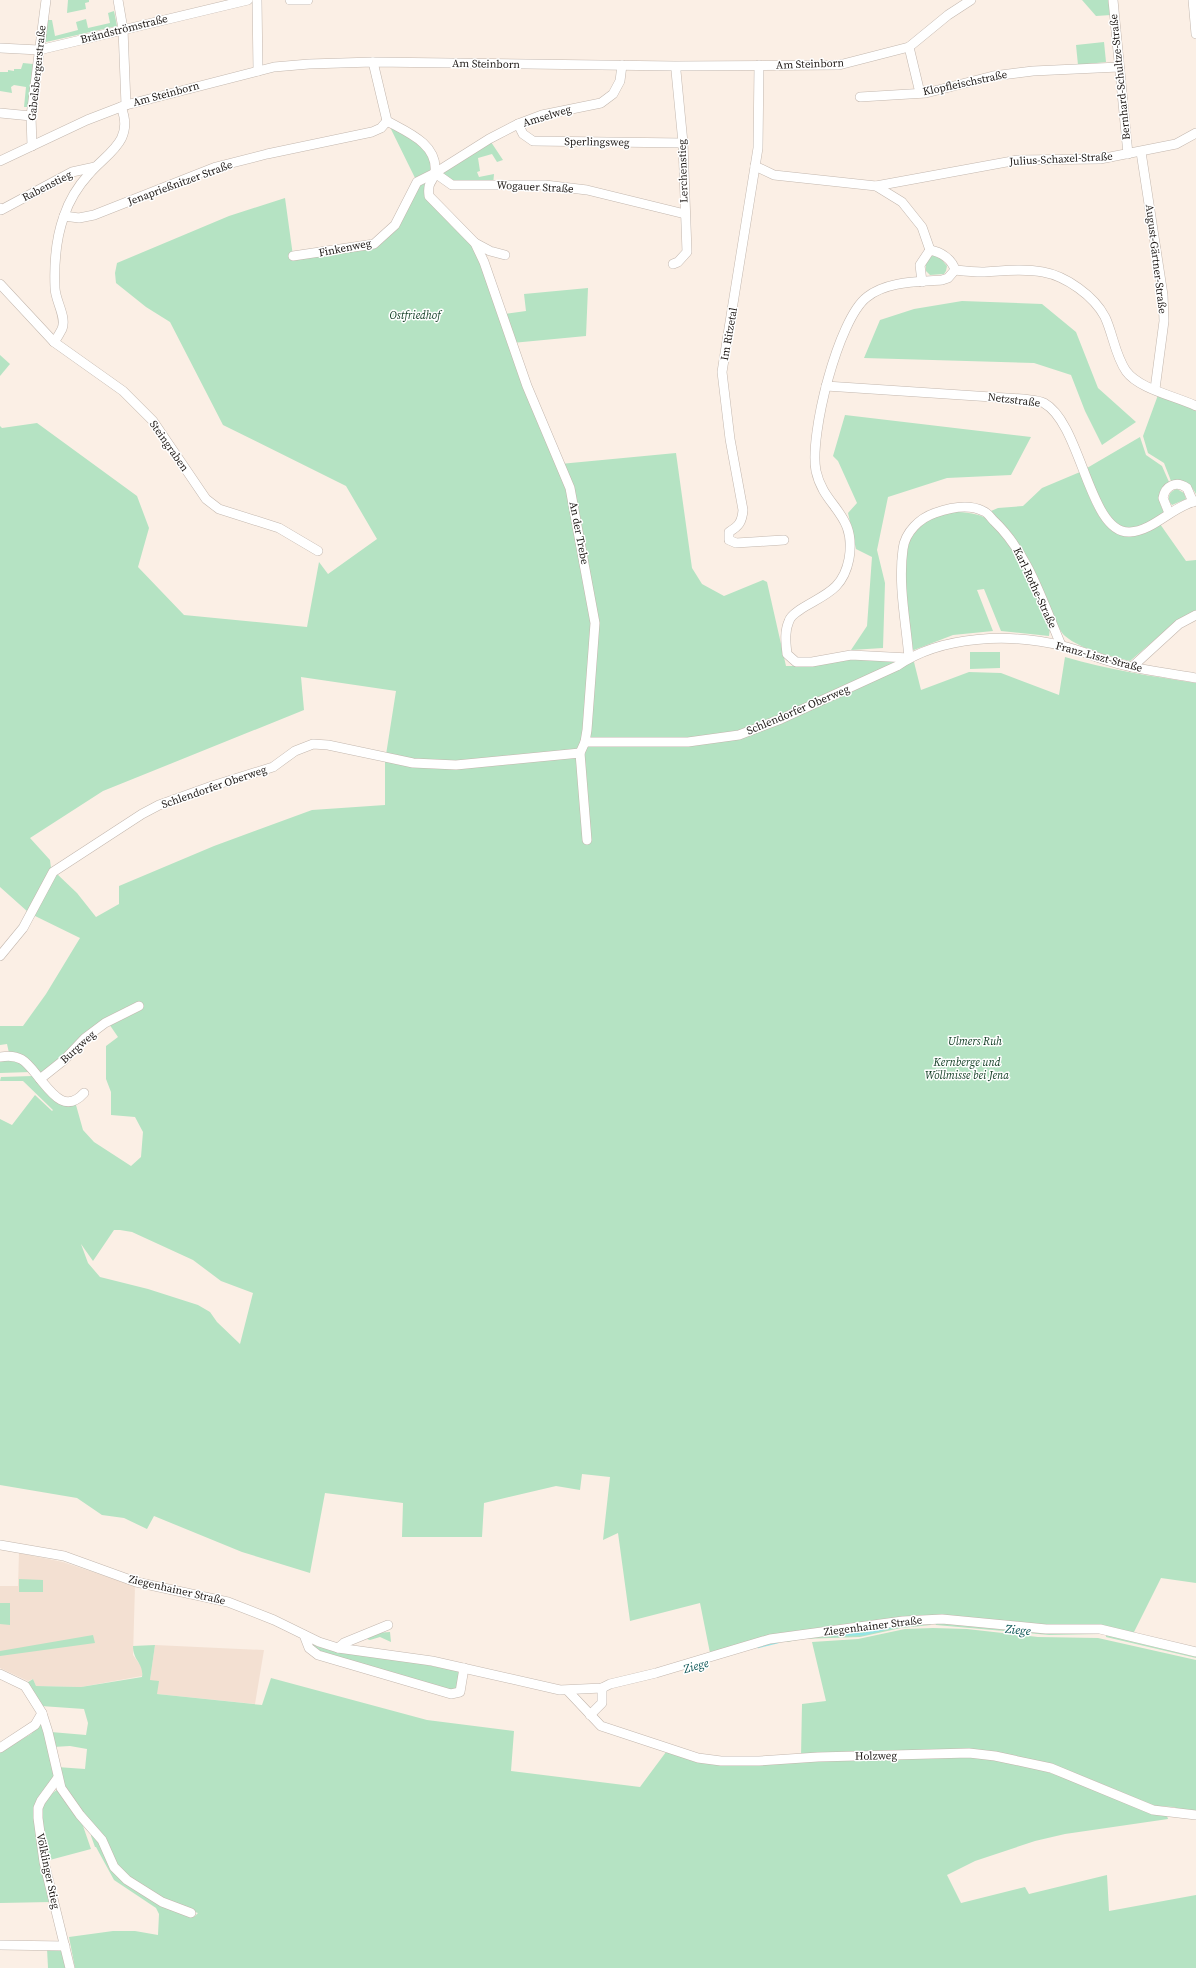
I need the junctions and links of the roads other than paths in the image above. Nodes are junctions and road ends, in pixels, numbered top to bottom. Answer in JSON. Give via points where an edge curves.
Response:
{"nodes":[{"id":1,"x":46,"y":0,"type":"edge"},
{"id":2,"x":118,"y":0,"type":"edge"},
{"id":3,"x":248,"y":0,"type":"edge"},
{"id":4,"x":257,"y":0,"type":"edge"},
{"id":5,"x":290,"y":0,"type":"edge"},
{"id":6,"x":308,"y":0,"type":"edge"},
{"id":7,"x":971,"y":0,"type":"edge"},
{"id":8,"x":1113,"y":0,"type":"edge"},
{"id":9,"x":1193,"y":0,"type":"edge"},
{"id":10,"x":123,"y":29,"type":"junction"},
{"id":11,"x":1196,"y":34,"type":"edge"},
{"id":12,"x":0,"y":48,"type":"edge"},
{"id":13,"x":39,"y":50,"type":"junction"},
{"id":14,"x":909,"y":51,"type":"junction"},
{"id":15,"x":374,"y":62,"type":"junction"},
{"id":16,"x":622,"y":65,"type":"junction"},
{"id":17,"x":759,"y":65,"type":"junction"},
{"id":18,"x":1118,"y":67,"type":"junction"},
{"id":19,"x":258,"y":71,"type":"junction"},
{"id":20,"x":676,"y":71,"type":"dead end"},
{"id":21,"x":920,"y":93,"type":"junction"},
{"id":22,"x":860,"y":97,"type":"dead end"},
{"id":23,"x":123,"y":106,"type":"junction"},
{"id":24,"x":0,"y":113,"type":"edge"},
{"id":25,"x":31,"y":116,"type":"junction"},
{"id":26,"x":387,"y":121,"type":"junction"},
{"id":27,"x":518,"y":124,"type":"junction"},
{"id":28,"x":1196,"y":133,"type":"edge"},
{"id":29,"x":683,"y":143,"type":"junction"},
{"id":30,"x":32,"y":146,"type":"junction"},
{"id":31,"x":1141,"y":152,"type":"junction"},
{"id":32,"x":1128,"y":154,"type":"junction"},
{"id":33,"x":0,"y":161,"type":"edge"},
{"id":34,"x":97,"y":166,"type":"junction"},
{"id":35,"x":755,"y":166,"type":"junction"},
{"id":36,"x":435,"y":173,"type":"junction"},
{"id":37,"x":876,"y":186,"type":"junction"},
{"id":38,"x":0,"y":208,"type":"edge"},
{"id":39,"x":685,"y":214,"type":"junction"},
{"id":40,"x":64,"y":216,"type":"junction"},
{"id":41,"x":475,"y":243,"type":"junction"},
{"id":42,"x":930,"y":250,"type":"junction"},
{"id":43,"x":505,"y":255,"type":"dead end"},
{"id":44,"x":293,"y":256,"type":"dead end"},
{"id":45,"x":673,"y":264,"type":"dead end"},
{"id":46,"x":955,"y":270,"type":"junction"},
{"id":47,"x":922,"y":282,"type":"junction"},
{"id":48,"x":0,"y":284,"type":"edge"},
{"id":49,"x":54,"y":342,"type":"junction"},
{"id":50,"x":826,"y":386,"type":"junction"},
{"id":51,"x":1155,"y":389,"type":"junction"},
{"id":52,"x":1196,"y":406,"type":"edge"},
{"id":53,"x":1195,"y":502,"type":"edge"},
{"id":54,"x":1169,"y":513,"type":"junction"},
{"id":55,"x":784,"y":540,"type":"dead end"},
{"id":56,"x":318,"y":551,"type":"dead end"},
{"id":57,"x":1196,"y":615,"type":"edge"},
{"id":58,"x":1062,"y":645,"type":"junction"},
{"id":59,"x":909,"y":658,"type":"junction"},
{"id":60,"x":1132,"y":667,"type":"junction"},
{"id":61,"x":1196,"y":678,"type":"edge"},
{"id":62,"x":586,"y":742,"type":"junction"},
{"id":63,"x":580,"y":753,"type":"junction"},
{"id":64,"x":587,"y":840,"type":"dead end"},
{"id":65,"x":0,"y":956,"type":"edge"},
{"id":66,"x":139,"y":1006,"type":"dead end"},
{"id":67,"x":0,"y":1057,"type":"edge"},
{"id":68,"x":40,"y":1079,"type":"junction"},
{"id":69,"x":84,"y":1093,"type":"dead end"},
{"id":70,"x":0,"y":1545,"type":"edge"},
{"id":71,"x":388,"y":1625,"type":"dead end"},
{"id":72,"x":304,"y":1635,"type":"junction"},
{"id":73,"x":338,"y":1648,"type":"junction"},
{"id":74,"x":1196,"y":1652,"type":"edge"},
{"id":75,"x":464,"y":1668,"type":"junction"},
{"id":76,"x":0,"y":1674,"type":"edge"},
{"id":77,"x":602,"y":1688,"type":"junction"},
{"id":78,"x":568,"y":1691,"type":"junction"},
{"id":79,"x":42,"y":1713,"type":"junction"},
{"id":80,"x":590,"y":1715,"type":"junction"},
{"id":81,"x":0,"y":1748,"type":"edge"},
{"id":82,"x":57,"y":1779,"type":"junction"},
{"id":83,"x":1196,"y":1815,"type":"edge"},
{"id":84,"x":191,"y":1913,"type":"dead end"},
{"id":85,"x":0,"y":1945,"type":"edge"},
{"id":86,"x":65,"y":1946,"type":"junction"},
{"id":87,"x":70,"y":1968,"type":"edge"}],
"edges":[{"from":1,"to":13,"type":"street","name":"Gabelsbergerstraße"},
{"from":2,"to":10,"type":"street"},
{"from":3,"to":10,"type":"street","name":"Brändströmstraße"},
{"from":4,"to":19,"type":"street"},
{"from":5,"to":6,"type":"street"},
{"from":7,"to":14,"type":"street","name":"Am Steinborn","via":[[948,15]]},
{"from":8,"to":18,"type":"street","name":"Bernhard-Schultze-Straße"},
{"from":9,"to":11,"type":"street"},
{"from":10,"to":13,"type":"street","name":"Brändströmstraße"},
{"from":10,"to":23,"type":"street"},
{"from":12,"to":13,"type":"street","name":"Brändströmstraße"},
{"from":13,"to":25,"type":"street","name":"Gabelsbergerstraße"},
{"from":14,"to":17,"type":"street","name":"Am Steinborn","via":[[839,65]]},
{"from":14,"to":21,"type":"street"},
{"from":15,"to":16,"type":"street","name":"Am Steinborn"},
{"from":15,"to":19,"type":"street","name":"Am Steinborn","via":[[309,64]]},
{"from":15,"to":26,"type":"street"},
{"from":16,"to":17,"type":"street","name":"Am Steinborn"},
{"from":16,"to":27,"type":"street","name":"Amselweg","via":[[620,81],[613,94],[601,103],[542,115]]},
{"from":17,"to":35,"type":"street","name":"Im Ritzetal","via":[[758,148]]},
{"from":18,"to":21,"type":"street","name":"Klopfleischstraße","via":[[1033,71],[993,76],[947,89]]},
{"from":18,"to":32,"type":"street","name":"Bernhard-Schultze-Straße"},
{"from":19,"to":23,"type":"street","name":"Am Steinborn"},
{"from":20,"to":29,"type":"street","name":"Lerchenstieg"},
{"from":21,"to":22,"type":"street","name":"Klopfleischstraße"},
{"from":23,"to":30,"type":"street","name":"Am Steinborn"},
{"from":23,"to":34,"type":"street","via":[[125,123],[117,148]]},
{"from":24,"to":25,"type":"street"},
{"from":25,"to":30,"type":"street","name":"Gabelsbergerstraße"},
{"from":26,"to":36,"type":"street","name":"An der Trebe","via":[[422,141],[432,152]]},
{"from":26,"to":40,"type":"street","name":"Jenaprießnitzer Straße","via":[[381,128],[372,132],[216,167],[94,215],[79,218]]},
{"from":27,"to":29,"type":"street","name":"Sperlingsweg","via":[[523,134],[533,141]]},
{"from":27,"to":36,"type":"street","name":"Amselweg"},
{"from":28,"to":31,"type":"street","name":"Julius-Schaxel-Straße","via":[[1176,144]]},
{"from":29,"to":39,"type":"street","name":"Lerchenstieg"},
{"from":30,"to":33,"type":"street","name":"Am Steinborn"},
{"from":31,"to":32,"type":"street","name":"Julius-Schaxel-Straße"},
{"from":31,"to":51,"type":"street","name":"August-Gärtner-Straße","via":[[1163,295],[1164,321]]},
{"from":32,"to":37,"type":"street","name":"Julius-Schaxel-Straße","via":[[1100,159],[1018,160]]},
{"from":34,"to":38,"type":"street","name":"Rabenstieg","via":[[72,172],[1,210]]},
{"from":34,"to":40,"type":"street","via":[[78,186]]},
{"from":35,"to":37,"type":"street","via":[[774,175]]},
{"from":35,"to":55,"type":"street","name":"Im Ritzetal","via":[[722,372],[730,439],[743,510],[738,526],[729,532],[729,540],[736,543]]},
{"from":36,"to":39,"type":"street","name":"Wogauer Straße","via":[[452,185],[545,185],[580,190]]},
{"from":36,"to":41,"type":"street","name":"An der Trebe","via":[[428,186],[429,196]]},
{"from":36,"to":44,"type":"street","name":"Finkenweg","via":[[417,182],[395,225],[374,244]]},
{"from":37,"to":42,"type":"street","via":[[902,202],[922,227]]},
{"from":39,"to":45,"type":"street","name":"Lerchenstieg","via":[[687,252]]},
{"from":40,"to":49,"type":"street","via":[[54,261],[55,290],[63,328]]},
{"from":41,"to":43,"type":"street","name":"An der Trebe"},
{"from":41,"to":62,"type":"street","name":"An der Trebe","via":[[527,386],[570,488],[595,623]]},
{"from":42,"to":46,"type":"street","via":[[938,251],[945,256]]},
{"from":42,"to":47,"type":"street","via":[[920,265]]},
{"from":46,"to":47,"type":"street","via":[[948,278]]},
{"from":46,"to":51,"type":"street","via":[[1044,272],[1061,278],[1094,301],[1105,317],[1126,371],[1139,383]]},
{"from":47,"to":50,"type":"street","via":[[886,287],[858,305],[849,321]]},
{"from":48,"to":49,"type":"street","name":"Steingraben"},
{"from":49,"to":56,"type":"street","name":"Steingraben","via":[[123,391],[134,402],[158,427],[206,499],[219,509],[279,528]]},
{"from":50,"to":54,"type":"street","name":"Netzstraße","via":[[1023,399],[1044,403],[1056,413],[1070,434],[1098,508],[1110,523],[1131,532]]},
{"from":50,"to":59,"type":"street","via":[[819,415],[816,470],[826,495],[846,522],[850,539],[847,570],[841,582],[831,592],[792,615],[786,629],[787,654],[796,662],[812,662],[851,655]]},
{"from":51,"to":52,"type":"street"},
{"from":53,"to":54,"type":"street","name":"Netzstraße"},
{"from":53,"to":54,"type":"street","name":"Netzstraße","via":[[1190,491],[1183,485],[1169,486],[1163,498]]},
{"from":57,"to":60,"type":"street","via":[[1179,624]]},
{"from":58,"to":59,"type":"street","name":"Franz-Liszt-Straße","via":[[1000,639],[968,640],[952,642]]},
{"from":58,"to":59,"type":"street","name":"Karl-Rothe-Straße","via":[[1024,560],[1008,534],[984,511],[948,508],[925,516],[912,528],[903,547],[901,569]]},
{"from":58,"to":60,"type":"street","name":"Franz-Liszt-Straße"},
{"from":59,"to":62,"type":"street","name":"Schlendorfer Oberweg","via":[[897,666],[781,719],[739,735],[688,742]]},
{"from":60,"to":61,"type":"street","name":"Franz-Liszt-Straße"},
{"from":62,"to":63,"type":"street","name":"An der Trebe"},
{"from":63,"to":64,"type":"street"},
{"from":63,"to":65,"type":"street","name":"Schlendorfer Oberweg","via":[[456,765],[413,763],[313,744],[295,752],[273,767],[153,808],[53,872],[23,928]]},
{"from":66,"to":68,"type":"street","name":"Burgweg","via":[[105,1023],[90,1034]]},
{"from":67,"to":68,"type":"street","via":[[15,1056],[21,1059]]},
{"from":68,"to":69,"type":"street","via":[[51,1093],[61,1100],[72,1103]]},
{"from":70,"to":72,"type":"street","name":"Ziegenhainer Straße","via":[[64,1556],[136,1582],[228,1602]]},
{"from":71,"to":73,"type":"street","via":[[344,1643]]},
{"from":72,"to":73,"type":"street","name":"Ziegenhainer Straße"},
{"from":72,"to":75,"type":"street","via":[[309,1648],[318,1655],[450,1694],[460,1692]]},
{"from":73,"to":75,"type":"street","name":"Ziegenhainer Straße","via":[[414,1658]]},
{"from":74,"to":77,"type":"street","name":"Ziegenhainer Straße","via":[[1100,1629],[1046,1629],[942,1619],[903,1621],[770,1639]]},
{"from":75,"to":78,"type":"street","name":"Ziegenhainer Straße","via":[[553,1690]]},
{"from":76,"to":79,"type":"street","via":[[25,1686]]},
{"from":77,"to":78,"type":"street","name":"Ziegenhainer Straße"},
{"from":77,"to":80,"type":"street","via":[[602,1703]]},
{"from":78,"to":80,"type":"street","name":"Holzweg"},
{"from":79,"to":81,"type":"street","via":[[35,1725]]},
{"from":79,"to":82,"type":"street"},
{"from":80,"to":83,"type":"street","name":"Holzweg","via":[[607,1729],[634,1736],[689,1757],[708,1760],[759,1761],[968,1753],[1002,1757],[1051,1768],[1154,1810]]},
{"from":82,"to":84,"type":"street","via":[[60,1788],[102,1840],[114,1867],[127,1880],[162,1902]]},
{"from":82,"to":86,"type":"street","name":"Völklinger Stieg","via":[[41,1801],[38,1818],[44,1862]]},
{"from":85,"to":86,"type":"street"},
{"from":86,"to":87,"type":"street","name":"Völklinger Stieg"}]}
